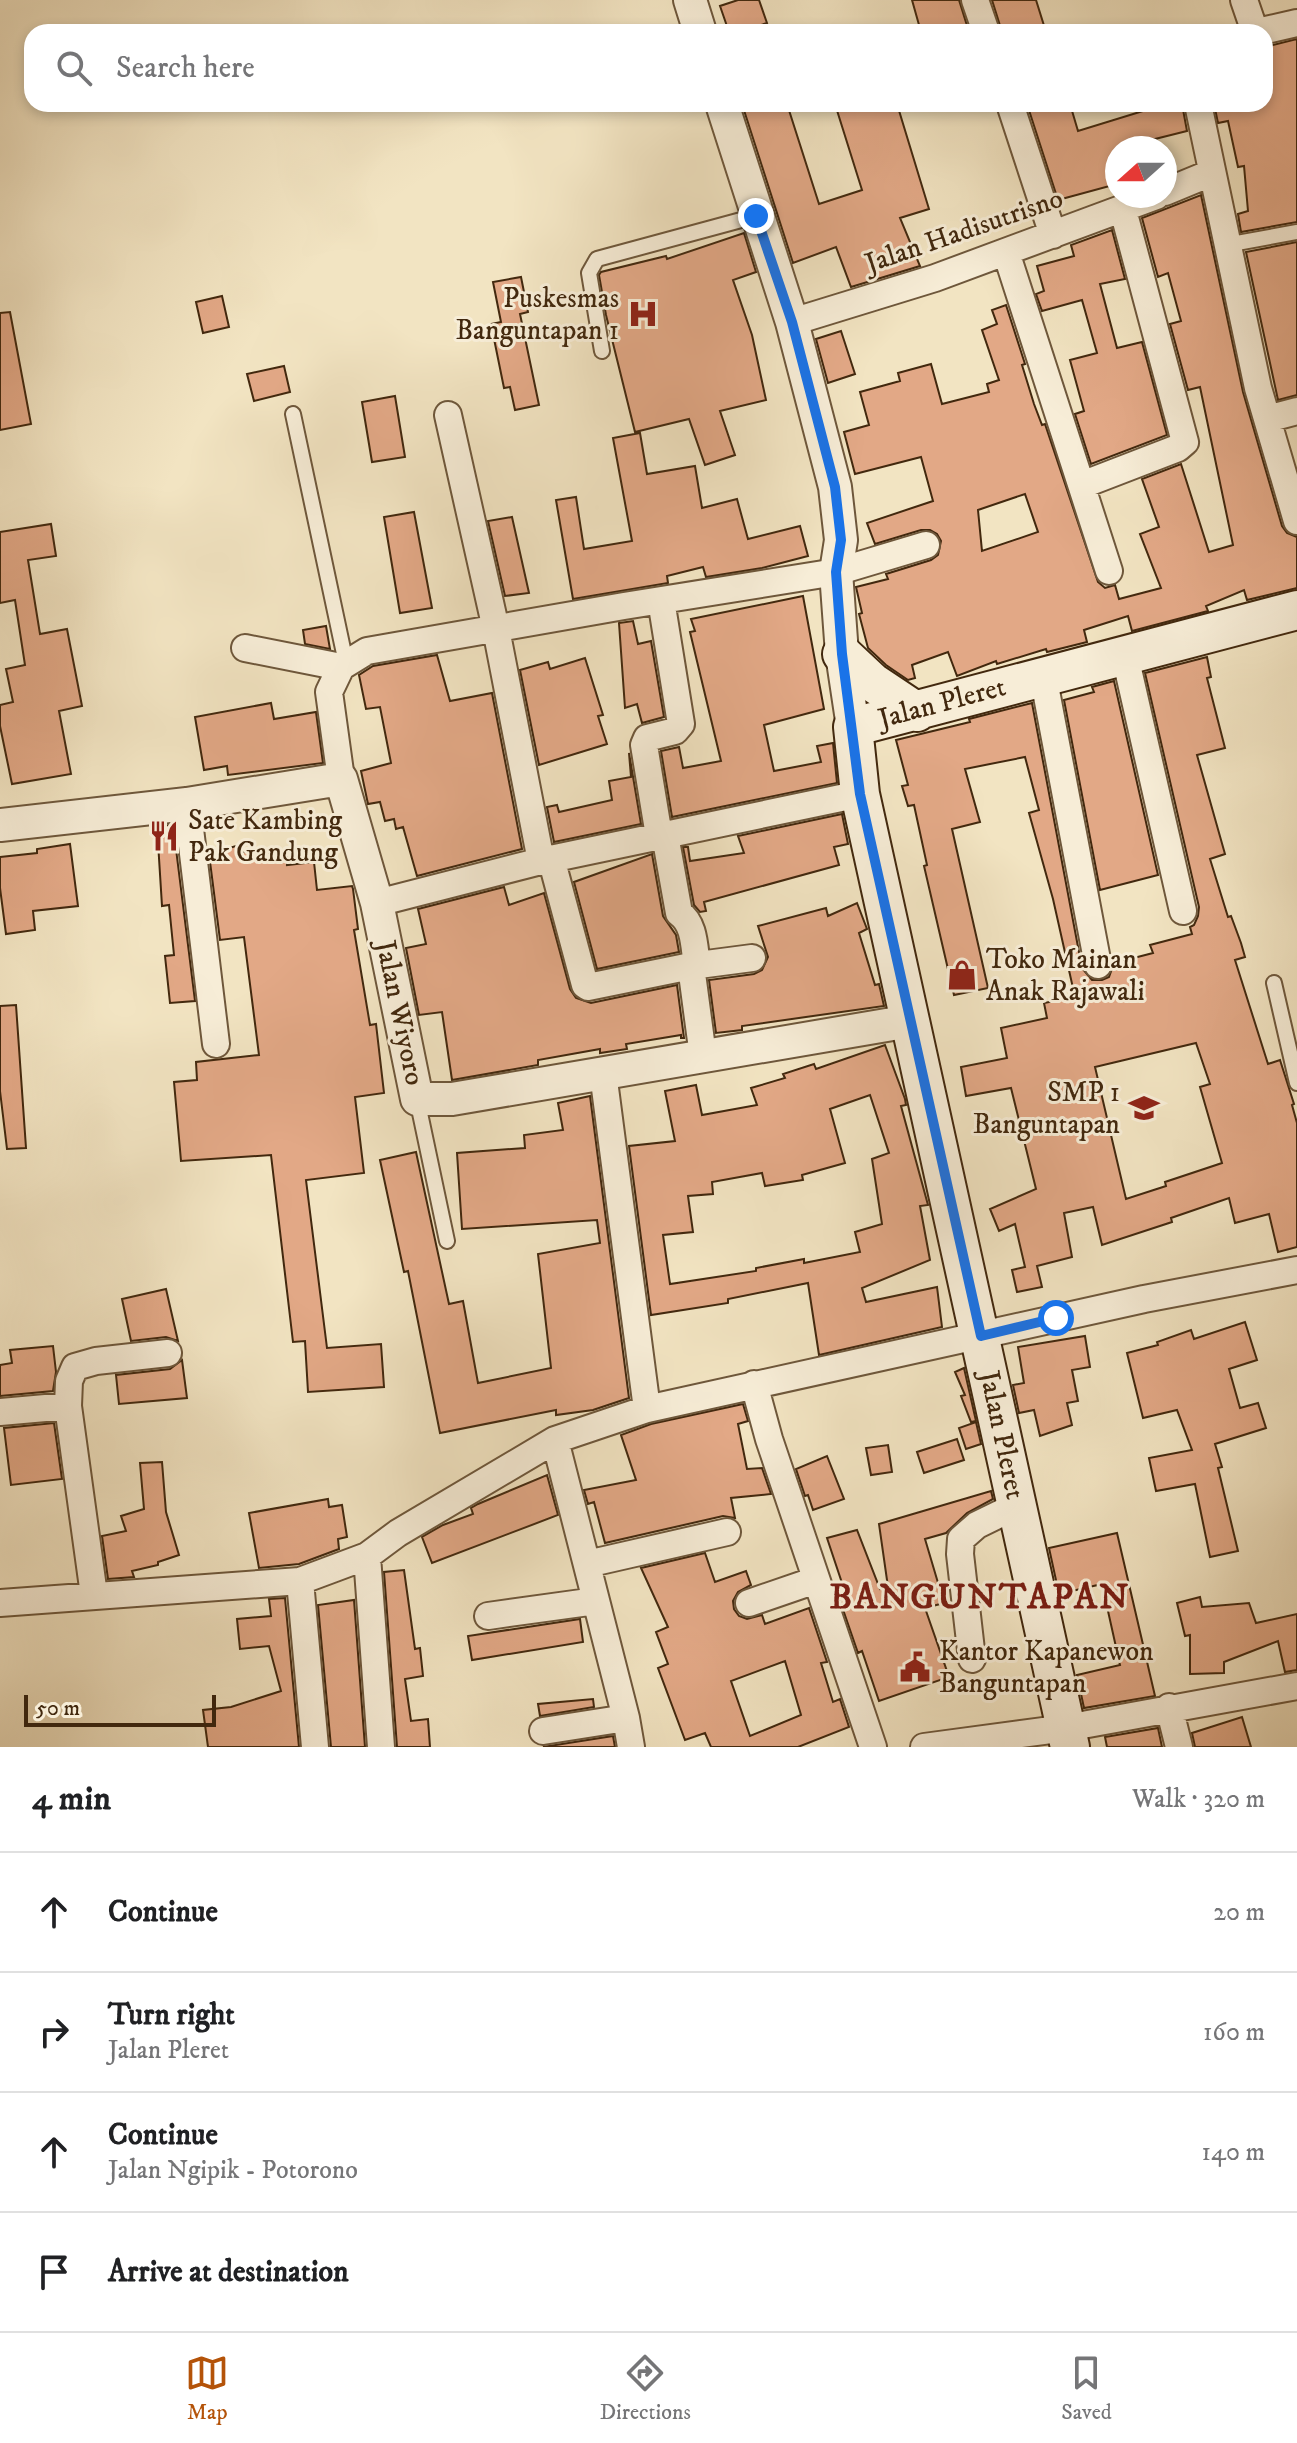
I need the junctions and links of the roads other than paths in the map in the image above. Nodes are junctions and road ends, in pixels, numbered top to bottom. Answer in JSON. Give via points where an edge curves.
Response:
{"nodes":[{"id":1,"x":690,"y":0,"type":"edge"},
{"id":2,"x":975,"y":0,"type":"edge"},
{"id":3,"x":1244,"y":0,"type":"edge"},
{"id":4,"x":1297,"y":23,"type":"edge"},
{"id":5,"x":698,"y":24,"type":"edge"},
{"id":6,"x":983,"y":24,"type":"edge"},
{"id":7,"x":1253,"y":24,"type":"edge"},
{"id":8,"x":1273,"y":28,"type":"edge"},
{"id":9,"x":724,"y":112,"type":"edge"},
{"id":10,"x":1013,"y":112,"type":"edge"},
{"id":11,"x":1200,"y":112,"type":"edge"},
{"id":12,"x":1211,"y":173,"type":"junction"},
{"id":13,"x":1177,"y":187,"type":"edge"},
{"id":14,"x":1128,"y":208,"type":"edge"},
{"id":15,"x":1123,"y":210,"type":"junction"},
{"id":16,"x":756,"y":216,"type":"junction"},
{"id":17,"x":1297,"y":232,"type":"edge"},
{"id":18,"x":1053,"y":235,"type":"junction"},
{"id":19,"x":1226,"y":245,"type":"junction"},
{"id":20,"x":1006,"y":252,"type":"junction"},
{"id":21,"x":792,"y":322,"type":"junction"},
{"id":22,"x":602,"y":351,"type":"dead end"},
{"id":23,"x":1297,"y":411,"type":"edge"},
{"id":24,"x":293,"y":414,"type":"dead end"},
{"id":25,"x":448,"y":415,"type":"dead end"},
{"id":26,"x":1267,"y":419,"type":"junction"},
{"id":27,"x":1082,"y":485,"type":"junction"},
{"id":28,"x":1296,"y":510,"type":"edge"},
{"id":29,"x":926,"y":545,"type":"dead end"},
{"id":30,"x":1109,"y":571,"type":"dead end"},
{"id":31,"x":836,"y":572,"type":"junction"},
{"id":32,"x":661,"y":600,"type":"junction"},
{"id":33,"x":1297,"y":610,"type":"edge"},
{"id":34,"x":496,"y":629,"type":"junction"},
{"id":35,"x":245,"y":648,"type":"dead end"},
{"id":36,"x":842,"y":654,"type":"junction"},
{"id":37,"x":1125,"y":656,"type":"junction"},
{"id":38,"x":343,"y":665,"type":"junction"},
{"id":39,"x":1043,"y":675,"type":"junction"},
{"id":40,"x":917,"y":712,"type":"junction"},
{"id":41,"x":853,"y":727,"type":"junction"},
{"id":42,"x":341,"y":779,"type":"junction"},
{"id":43,"x":860,"y":794,"type":"junction"},
{"id":44,"x":187,"y":804,"type":"junction"},
{"id":45,"x":0,"y":825,"type":"edge"},
{"id":46,"x":662,"y":835,"type":"junction"},
{"id":47,"x":546,"y":860,"type":"junction"},
{"id":48,"x":377,"y":903,"type":"junction"},
{"id":49,"x":1183,"y":911,"type":"dead end"},
{"id":50,"x":752,"y":958,"type":"dead end"},
{"id":51,"x":1098,"y":965,"type":"dead end"},
{"id":52,"x":694,"y":966,"type":"junction"},
{"id":53,"x":1274,"y":983,"type":"dead end"},
{"id":54,"x":910,"y":1021,"type":"junction"},
{"id":55,"x":216,"y":1044,"type":"dead end"},
{"id":56,"x":703,"y":1056,"type":"junction"},
{"id":57,"x":603,"y":1073,"type":"junction"},
{"id":58,"x":1297,"y":1083,"type":"edge"},
{"id":59,"x":417,"y":1099,"type":"junction"},
{"id":60,"x":447,"y":1241,"type":"dead end"},
{"id":61,"x":1297,"y":1270,"type":"edge"},
{"id":62,"x":981,"y":1336,"type":"junction"},
{"id":63,"x":168,"y":1353,"type":"dead end"},
{"id":64,"x":754,"y":1384,"type":"junction"},
{"id":65,"x":68,"y":1406,"type":"junction"},
{"id":66,"x":647,"y":1409,"type":"junction"},
{"id":67,"x":0,"y":1412,"type":"edge"},
{"id":68,"x":555,"y":1440,"type":"junction"},
{"id":69,"x":1018,"y":1505,"type":"junction"},
{"id":70,"x":727,"y":1532,"type":"dead end"},
{"id":71,"x":367,"y":1556,"type":"junction"},
{"id":72,"x":587,"y":1564,"type":"junction"},
{"id":73,"x":816,"y":1580,"type":"junction"},
{"id":74,"x":300,"y":1581,"type":"junction"},
{"id":75,"x":94,"y":1595,"type":"junction"},
{"id":76,"x":596,"y":1601,"type":"junction"},
{"id":77,"x":0,"y":1603,"type":"edge"},
{"id":78,"x":749,"y":1603,"type":"dead end"},
{"id":79,"x":488,"y":1616,"type":"dead end"},
{"id":80,"x":972,"y":1659,"type":"dead end"},
{"id":81,"x":1297,"y":1686,"type":"edge"},
{"id":82,"x":1169,"y":1707,"type":"junction"},
{"id":83,"x":626,"y":1718,"type":"junction"},
{"id":84,"x":543,"y":1731,"type":"dead end"},
{"id":85,"x":1068,"y":1737,"type":"edge"},
{"id":86,"x":315,"y":1747,"type":"edge"},
{"id":87,"x":381,"y":1747,"type":"edge"},
{"id":88,"x":631,"y":1747,"type":"edge"},
{"id":89,"x":873,"y":1747,"type":"edge"},
{"id":90,"x":924,"y":1747,"type":"edge"},
{"id":91,"x":1179,"y":1747,"type":"edge"}],
"edges":[{"from":1,"to":5,"type":"street"},
{"from":2,"to":6,"type":"street"},
{"from":3,"to":7,"type":"street"},
{"from":4,"to":8,"type":"street"},
{"from":9,"to":16,"type":"street"},
{"from":10,"to":18,"type":"street"},
{"from":11,"to":12,"type":"street"},
{"from":12,"to":13,"type":"street"},
{"from":12,"to":19,"type":"street"},
{"from":14,"to":15,"type":"street","name":"Jalan Hadisutrisno"},
{"from":15,"to":18,"type":"street","name":"Jalan Hadisutrisno"},
{"from":15,"to":27,"type":"street","via":[[1185,442]]},
{"from":16,"to":21,"type":"street"},
{"from":16,"to":22,"type":"lane","via":[[597,259],[589,273]]},
{"from":17,"to":19,"type":"lane"},
{"from":18,"to":20,"type":"street","name":"Jalan Hadisutrisno"},
{"from":19,"to":26,"type":"street"},
{"from":20,"to":21,"type":"street","name":"Jalan Hadisutrisno"},
{"from":20,"to":27,"type":"street"},
{"from":21,"to":31,"type":"street","via":[[835,487],[841,540]]},
{"from":23,"to":26,"type":"street"},
{"from":24,"to":38,"type":"lane"},
{"from":25,"to":34,"type":"street"},
{"from":26,"to":28,"type":"street"},
{"from":27,"to":30,"type":"street"},
{"from":29,"to":31,"type":"street"},
{"from":31,"to":32,"type":"street"},
{"from":31,"to":36,"type":"street"},
{"from":32,"to":34,"type":"street"},
{"from":32,"to":46,"type":"street","via":[[681,724],[675,731],[647,738],[644,745]]},
{"from":33,"to":37,"type":"main road","name":"Jalan Pleret"},
{"from":34,"to":38,"type":"street","via":[[367,651]]},
{"from":34,"to":47,"type":"street"},
{"from":35,"to":38,"type":"street"},
{"from":36,"to":40,"type":"main road"},
{"from":36,"to":41,"type":"street"},
{"from":37,"to":39,"type":"main road","name":"Jalan Pleret"},
{"from":37,"to":49,"type":"street"},
{"from":38,"to":42,"type":"street","via":[[329,692]]},
{"from":39,"to":40,"type":"main road","name":"Jalan Pleret"},
{"from":39,"to":51,"type":"street"},
{"from":40,"to":41,"type":"main road","name":"Jalan Pleret"},
{"from":41,"to":43,"type":"main road","name":"Jalan Pleret"},
{"from":42,"to":44,"type":"street"},
{"from":42,"to":48,"type":"street","name":"Jalan Wiyoro"},
{"from":43,"to":46,"type":"street"},
{"from":43,"to":54,"type":"main road","name":"Jalan Pleret"},
{"from":44,"to":45,"type":"street"},
{"from":44,"to":55,"type":"street"},
{"from":46,"to":47,"type":"street"},
{"from":46,"to":52,"type":"street","via":[[679,913],[691,925]]},
{"from":47,"to":48,"type":"street"},
{"from":47,"to":52,"type":"street","via":[[585,985]]},
{"from":48,"to":59,"type":"street","name":"Jalan Wiyoro"},
{"from":50,"to":52,"type":"street"},
{"from":52,"to":56,"type":"street"},
{"from":53,"to":58,"type":"lane"},
{"from":54,"to":56,"type":"street","name":"Jalan Wiyoro"},
{"from":54,"to":62,"type":"main road","name":"Jalan Pleret"},
{"from":56,"to":57,"type":"street","name":"Jalan Wiyoro"},
{"from":57,"to":59,"type":"street","name":"Jalan Wiyoro","via":[[452,1099]]},
{"from":57,"to":66,"type":"street"},
{"from":59,"to":60,"type":"lane"},
{"from":61,"to":62,"type":"street"},
{"from":62,"to":64,"type":"street"},
{"from":62,"to":69,"type":"main road","name":"Jalan Pleret"},
{"from":63,"to":65,"type":"street","via":[[75,1367]]},
{"from":64,"to":66,"type":"street"},
{"from":64,"to":73,"type":"street"},
{"from":65,"to":67,"type":"street"},
{"from":65,"to":75,"type":"street"},
{"from":66,"to":68,"type":"street"},
{"from":68,"to":71,"type":"street"},
{"from":68,"to":72,"type":"street"},
{"from":69,"to":80,"type":"street","via":[[961,1539]]},
{"from":69,"to":85,"type":"main road","name":"Jalan Pleret"},
{"from":70,"to":72,"type":"street"},
{"from":71,"to":74,"type":"street"},
{"from":71,"to":87,"type":"street"},
{"from":72,"to":76,"type":"street"},
{"from":73,"to":78,"type":"street"},
{"from":73,"to":89,"type":"street"},
{"from":74,"to":75,"type":"street"},
{"from":74,"to":86,"type":"street"},
{"from":75,"to":77,"type":"street"},
{"from":76,"to":79,"type":"street"},
{"from":76,"to":83,"type":"street"},
{"from":81,"to":82,"type":"street"},
{"from":82,"to":85,"type":"street"},
{"from":82,"to":91,"type":"street"},
{"from":83,"to":84,"type":"street"},
{"from":83,"to":88,"type":"street"},
{"from":85,"to":90,"type":"street"}]}
